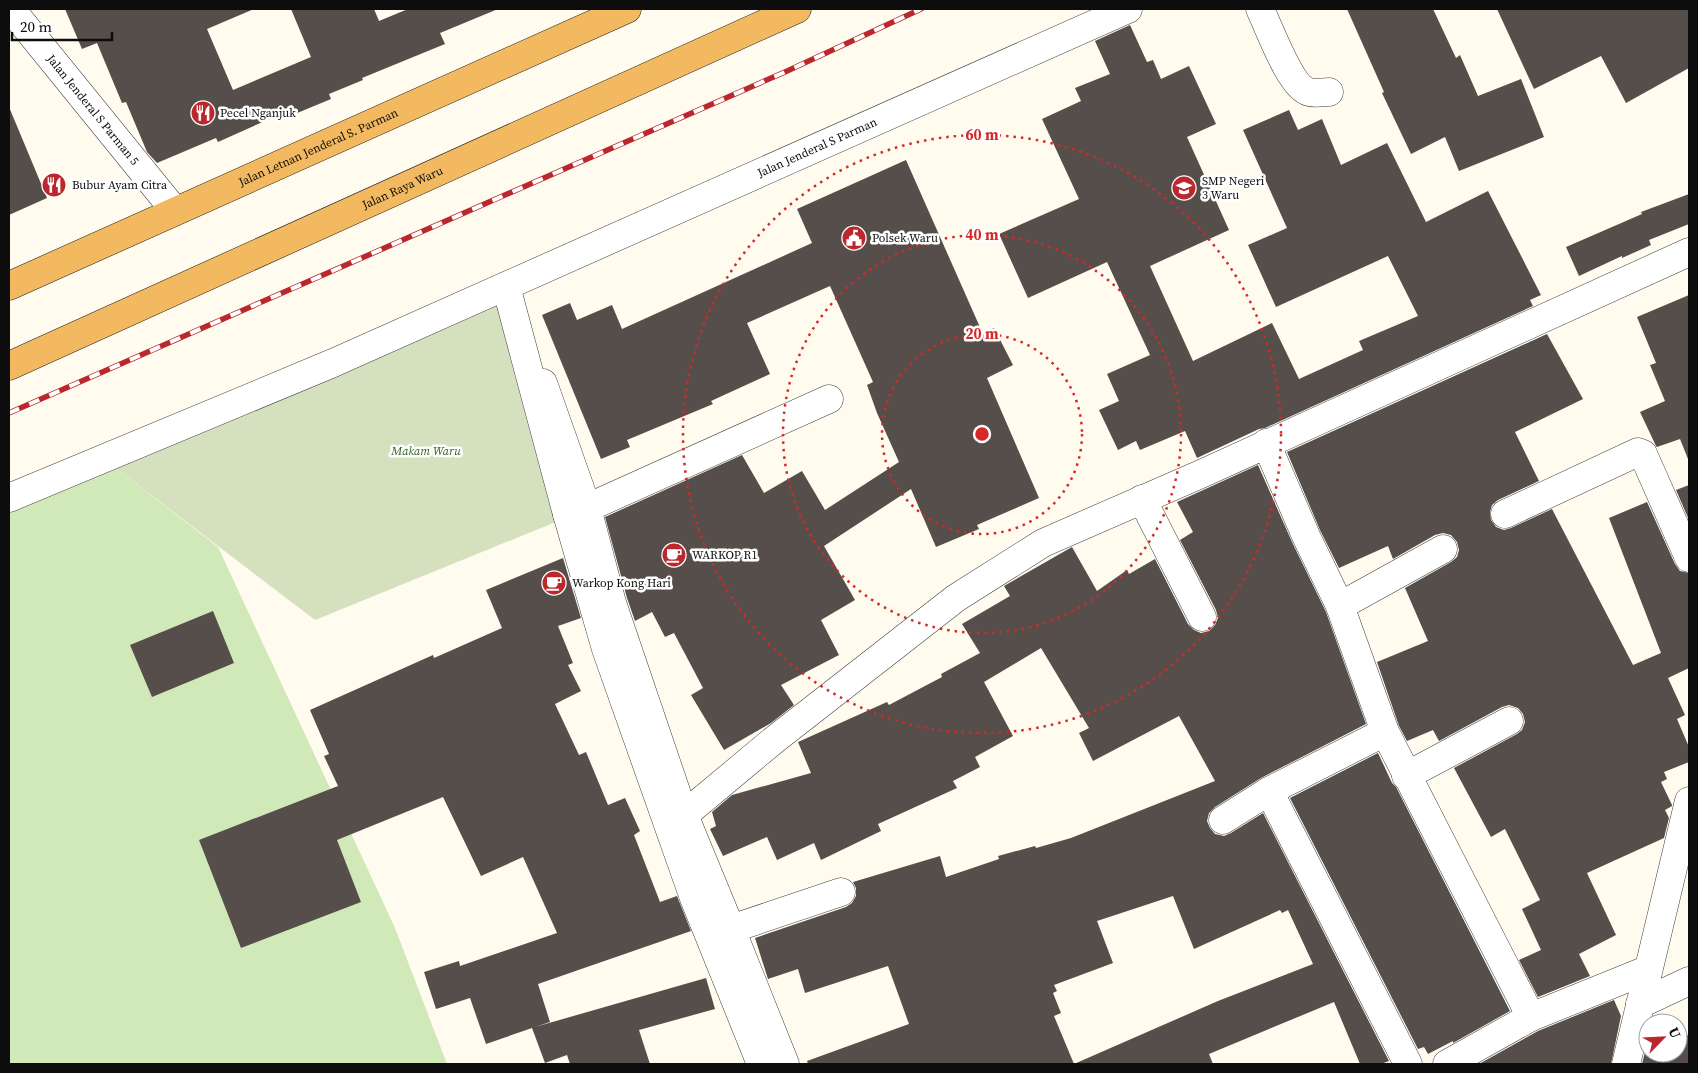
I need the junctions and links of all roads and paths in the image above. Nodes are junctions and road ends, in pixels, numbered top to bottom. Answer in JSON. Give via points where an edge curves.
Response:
{"nodes":[{"id":1,"x":11,"y":9,"type":"edge"},
{"id":2,"x":627,"y":9,"type":"edge"},
{"id":3,"x":797,"y":9,"type":"edge"},
{"id":4,"x":1128,"y":9,"type":"edge"},
{"id":5,"x":1260,"y":9,"type":"edge"},
{"id":6,"x":1329,"y":92,"type":"dead end"},
{"id":7,"x":175,"y":211,"type":"junction"},
{"id":8,"x":1689,"y":252,"type":"edge"},
{"id":9,"x":9,"y":286,"type":"edge"},
{"id":10,"x":508,"y":286,"type":"junction"},
{"id":11,"x":9,"y":366,"type":"edge"},
{"id":12,"x":829,"y":399,"type":"dead end"},
{"id":13,"x":1266,"y":443,"type":"junction"},
{"id":14,"x":9,"y":498,"type":"edge"},
{"id":15,"x":1142,"y":499,"type":"junction"},
{"id":16,"x":577,"y":511,"type":"junction"},
{"id":17,"x":1505,"y":514,"type":"dead end"},
{"id":18,"x":1443,"y":549,"type":"dead end"},
{"id":19,"x":1689,"y":558,"type":"edge"},
{"id":20,"x":1340,"y":606,"type":"junction"},
{"id":21,"x":1202,"y":617,"type":"dead end"},
{"id":22,"x":1509,"y":721,"type":"dead end"},
{"id":23,"x":1384,"y":732,"type":"junction"},
{"id":24,"x":1406,"y":776,"type":"junction"},
{"id":25,"x":1269,"y":792,"type":"junction"},
{"id":26,"x":1689,"y":800,"type":"edge"},
{"id":27,"x":1223,"y":820,"type":"dead end"},
{"id":28,"x":677,"y":822,"type":"junction"},
{"id":29,"x":841,"y":892,"type":"dead end"},
{"id":30,"x":721,"y":934,"type":"junction"},
{"id":31,"x":1647,"y":970,"type":"junction"},
{"id":32,"x":1689,"y":981,"type":"edge"},
{"id":33,"x":1640,"y":1004,"type":"junction"},
{"id":34,"x":1531,"y":1017,"type":"junction"},
{"id":35,"x":1450,"y":1063,"type":"edge"},
{"id":36,"x":761,"y":1064,"type":"edge"},
{"id":37,"x":785,"y":1064,"type":"edge"},
{"id":38,"x":1408,"y":1064,"type":"edge"},
{"id":39,"x":1626,"y":1064,"type":"edge"}],
"edges":[{"from":1,"to":7,"type":"street","name":"Jalan Jenderal S Parman 5"},
{"from":2,"to":7,"type":"highway","name":"Jalan Letnan Jenderal S. Parman"},
{"from":3,"to":11,"type":"highway","name":"Jalan Raya Waru"},
{"from":4,"to":10,"type":"street","name":"Jalan Jenderal S Parman"},
{"from":5,"to":6,"type":"street","via":[[1290,74],[1300,88],[1310,93]]},
{"from":7,"to":9,"type":"highway","name":"Jalan Letnan Jenderal S. Parman"},
{"from":8,"to":13,"type":"street"},
{"from":10,"to":14,"type":"street","name":"Jalan Jenderal S Parman"},
{"from":10,"to":16,"type":"street"},
{"from":12,"to":16,"type":"street"},
{"from":13,"to":15,"type":"street"},
{"from":13,"to":20,"type":"street"},
{"from":15,"to":21,"type":"street"},
{"from":15,"to":28,"type":"street","via":[[1043,543],[956,598],[774,740]]},
{"from":16,"to":28,"type":"street","via":[[606,648]]},
{"from":17,"to":19,"type":"street","via":[[1638,452],[1643,454]]},
{"from":18,"to":20,"type":"street"},
{"from":20,"to":23,"type":"street"},
{"from":22,"to":24,"type":"street"},
{"from":23,"to":24,"type":"street"},
{"from":23,"to":25,"type":"street"},
{"from":24,"to":34,"type":"street"},
{"from":25,"to":27,"type":"street"},
{"from":25,"to":38,"type":"street"},
{"from":26,"to":31,"type":"street"},
{"from":28,"to":30,"type":"street","via":[[694,898]]},
{"from":29,"to":30,"type":"street"},
{"from":30,"to":36,"type":"street"},
{"from":30,"to":37,"type":"street"},
{"from":31,"to":33,"type":"street"},
{"from":31,"to":34,"type":"street"},
{"from":32,"to":33,"type":"street"},
{"from":33,"to":39,"type":"street"},
{"from":34,"to":35,"type":"street"}]}
